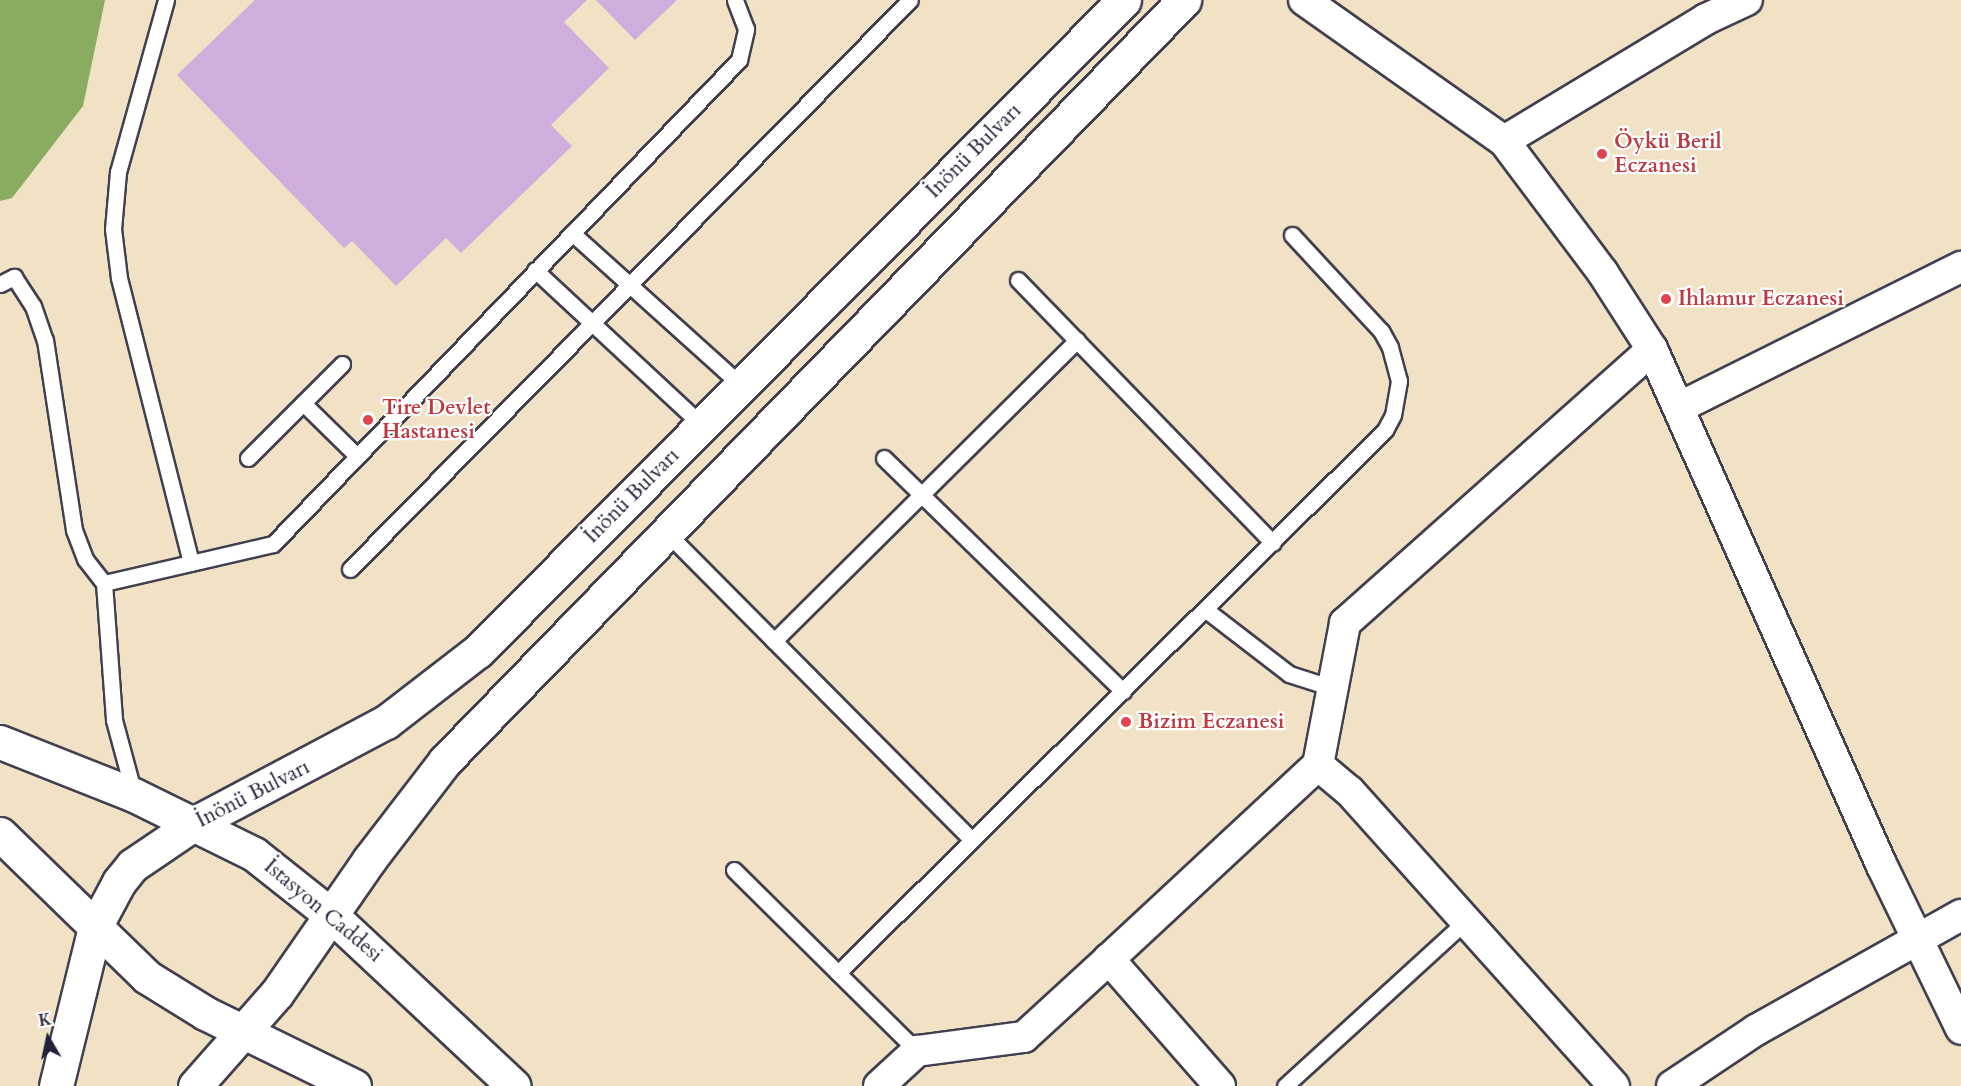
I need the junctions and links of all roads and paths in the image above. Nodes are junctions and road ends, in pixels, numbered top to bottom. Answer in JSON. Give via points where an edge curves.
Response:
{"nodes":[{"id":1,"x":166,"y":0,"type":"edge"},
{"id":2,"x":735,"y":0,"type":"edge"},
{"id":3,"x":910,"y":0,"type":"edge"},
{"id":4,"x":1124,"y":0,"type":"edge"},
{"id":5,"x":1184,"y":0,"type":"edge"},
{"id":6,"x":1304,"y":0,"type":"edge"},
{"id":7,"x":1747,"y":0,"type":"edge"},
{"id":8,"x":1702,"y":9,"type":"edge"},
{"id":9,"x":1504,"y":141,"type":"junction"},
{"id":10,"x":572,"y":233,"type":"junction"},
{"id":11,"x":1292,"y":235,"type":"dead end"},
{"id":12,"x":1961,"y":267,"type":"edge"},
{"id":13,"x":536,"y":270,"type":"junction"},
{"id":14,"x":1018,"y":280,"type":"dead end"},
{"id":15,"x":0,"y":284,"type":"edge"},
{"id":16,"x":632,"y":286,"type":"junction"},
{"id":17,"x":594,"y":324,"type":"junction"},
{"id":18,"x":1077,"y":340,"type":"junction"},
{"id":19,"x":1652,"y":349,"type":"junction"},
{"id":20,"x":342,"y":364,"type":"dead end"},
{"id":21,"x":742,"y":386,"type":"junction"},
{"id":22,"x":303,"y":403,"type":"junction"},
{"id":23,"x":1680,"y":407,"type":"junction"},
{"id":24,"x":702,"y":425,"type":"junction"},
{"id":25,"x":357,"y":456,"type":"junction"},
{"id":26,"x":248,"y":458,"type":"dead end"},
{"id":27,"x":884,"y":458,"type":"dead end"},
{"id":28,"x":921,"y":494,"type":"junction"},
{"id":29,"x":666,"y":532,"type":"junction"},
{"id":30,"x":1273,"y":543,"type":"junction"},
{"id":31,"x":191,"y":563,"type":"junction"},
{"id":32,"x":350,"y":569,"type":"dead end"},
{"id":33,"x":104,"y":583,"type":"junction"},
{"id":34,"x":1206,"y":610,"type":"junction"},
{"id":35,"x":774,"y":641,"type":"junction"},
{"id":36,"x":1333,"y":688,"type":"junction"},
{"id":37,"x":1123,"y":691,"type":"junction"},
{"id":38,"x":0,"y":742,"type":"edge"},
{"id":39,"x":1318,"y":765,"type":"junction"},
{"id":40,"x":134,"y":795,"type":"junction"},
{"id":41,"x":195,"y":822,"type":"junction"},
{"id":42,"x":0,"y":834,"type":"edge"},
{"id":43,"x":972,"y":840,"type":"junction"},
{"id":44,"x":734,"y":870,"type":"dead end"},
{"id":45,"x":331,"y":915,"type":"junction"},
{"id":46,"x":1961,"y":915,"type":"edge"},
{"id":47,"x":1466,"y":921,"type":"junction"},
{"id":48,"x":94,"y":927,"type":"junction"},
{"id":49,"x":1915,"y":938,"type":"junction"},
{"id":50,"x":1109,"y":959,"type":"junction"},
{"id":51,"x":838,"y":973,"type":"junction"},
{"id":52,"x":1961,"y":1029,"type":"edge"},
{"id":53,"x":245,"y":1031,"type":"junction"},
{"id":54,"x":917,"y":1051,"type":"junction"},
{"id":55,"x":56,"y":1086,"type":"edge"},
{"id":56,"x":195,"y":1086,"type":"edge"},
{"id":57,"x":354,"y":1086,"type":"edge"},
{"id":58,"x":514,"y":1086,"type":"edge"},
{"id":59,"x":879,"y":1086,"type":"edge"},
{"id":60,"x":1220,"y":1086,"type":"edge"},
{"id":61,"x":1285,"y":1086,"type":"edge"},
{"id":62,"x":1614,"y":1086,"type":"edge"},
{"id":63,"x":1672,"y":1086,"type":"edge"}],
"edges":[{"from":1,"to":31,"type":"lane","via":[[118,172],[113,229],[119,278]]},
{"from":2,"to":10,"type":"lane","via":[[747,28],[739,60]]},
{"from":3,"to":16,"type":"lane"},
{"from":4,"to":21,"type":"main road","name":"İnönü Bulvarı"},
{"from":5,"to":29,"type":"main road"},
{"from":6,"to":9,"type":"street"},
{"from":7,"to":8,"type":"street"},
{"from":8,"to":9,"type":"street"},
{"from":9,"to":19,"type":"street","via":[[1603,273]]},
{"from":10,"to":13,"type":"lane"},
{"from":10,"to":16,"type":"lane"},
{"from":11,"to":30,"type":"lane","via":[[1381,332],[1390,346],[1399,381],[1395,407],[1385,430]]},
{"from":12,"to":23,"type":"street"},
{"from":13,"to":17,"type":"lane"},
{"from":13,"to":25,"type":"lane"},
{"from":14,"to":18,"type":"lane"},
{"from":15,"to":33,"type":"lane","via":[[14,277],[40,323],[74,530],[85,559]]},
{"from":16,"to":17,"type":"lane"},
{"from":16,"to":21,"type":"lane"},
{"from":17,"to":24,"type":"lane"},
{"from":17,"to":32,"type":"lane"},
{"from":18,"to":28,"type":"lane"},
{"from":18,"to":30,"type":"lane"},
{"from":19,"to":23,"type":"street"},
{"from":19,"to":36,"type":"street","via":[[1346,623]]},
{"from":20,"to":22,"type":"lane"},
{"from":21,"to":24,"type":"main road","name":"İnönü Bulvarı"},
{"from":22,"to":25,"type":"lane"},
{"from":22,"to":26,"type":"lane"},
{"from":23,"to":49,"type":"street"},
{"from":24,"to":41,"type":"main road","name":"İnönü Bulvarı","via":[[478,651],[436,686],[338,750]]},
{"from":25,"to":31,"type":"lane","via":[[273,544]]},
{"from":27,"to":28,"type":"lane"},
{"from":28,"to":35,"type":"lane"},
{"from":28,"to":37,"type":"lane"},
{"from":29,"to":35,"type":"lane"},
{"from":29,"to":45,"type":"main road","via":[[445,760]]},
{"from":30,"to":34,"type":"lane"},
{"from":31,"to":33,"type":"lane"},
{"from":33,"to":40,"type":"lane","via":[[114,720]]},
{"from":34,"to":36,"type":"lane","via":[[1289,674]]},
{"from":34,"to":37,"type":"lane"},
{"from":35,"to":43,"type":"lane"},
{"from":36,"to":39,"type":"street"},
{"from":37,"to":43,"type":"lane"},
{"from":38,"to":40,"type":"main road","name":"İstasyon Caddesi"},
{"from":39,"to":47,"type":"street","via":[[1349,790]]},
{"from":39,"to":50,"type":"street"},
{"from":40,"to":41,"type":"main road","name":"İstasyon Caddesi"},
{"from":41,"to":45,"type":"main road","name":"İstasyon Caddesi","via":[[276,869]]},
{"from":41,"to":48,"type":"main road","name":"İnönü Bulvarı","via":[[133,865]]},
{"from":42,"to":48,"type":"main road"},
{"from":43,"to":51,"type":"lane"},
{"from":44,"to":51,"type":"lane"},
{"from":45,"to":53,"type":"main road"},
{"from":45,"to":58,"type":"main road","name":"İstasyon Caddesi"},
{"from":46,"to":49,"type":"street"},
{"from":47,"to":61,"type":"lane"},
{"from":47,"to":62,"type":"street"},
{"from":48,"to":53,"type":"main road","via":[[125,959],[174,996]]},
{"from":48,"to":55,"type":"main road","name":"İnönü Bulvarı"},
{"from":49,"to":52,"type":"street"},
{"from":49,"to":63,"type":"street","via":[[1756,1030]]},
{"from":50,"to":54,"type":"street","via":[[1024,1037]]},
{"from":50,"to":60,"type":"street"},
{"from":51,"to":54,"type":"lane"},
{"from":53,"to":56,"type":"main road"},
{"from":53,"to":57,"type":"main road"},
{"from":54,"to":59,"type":"street"}]}
